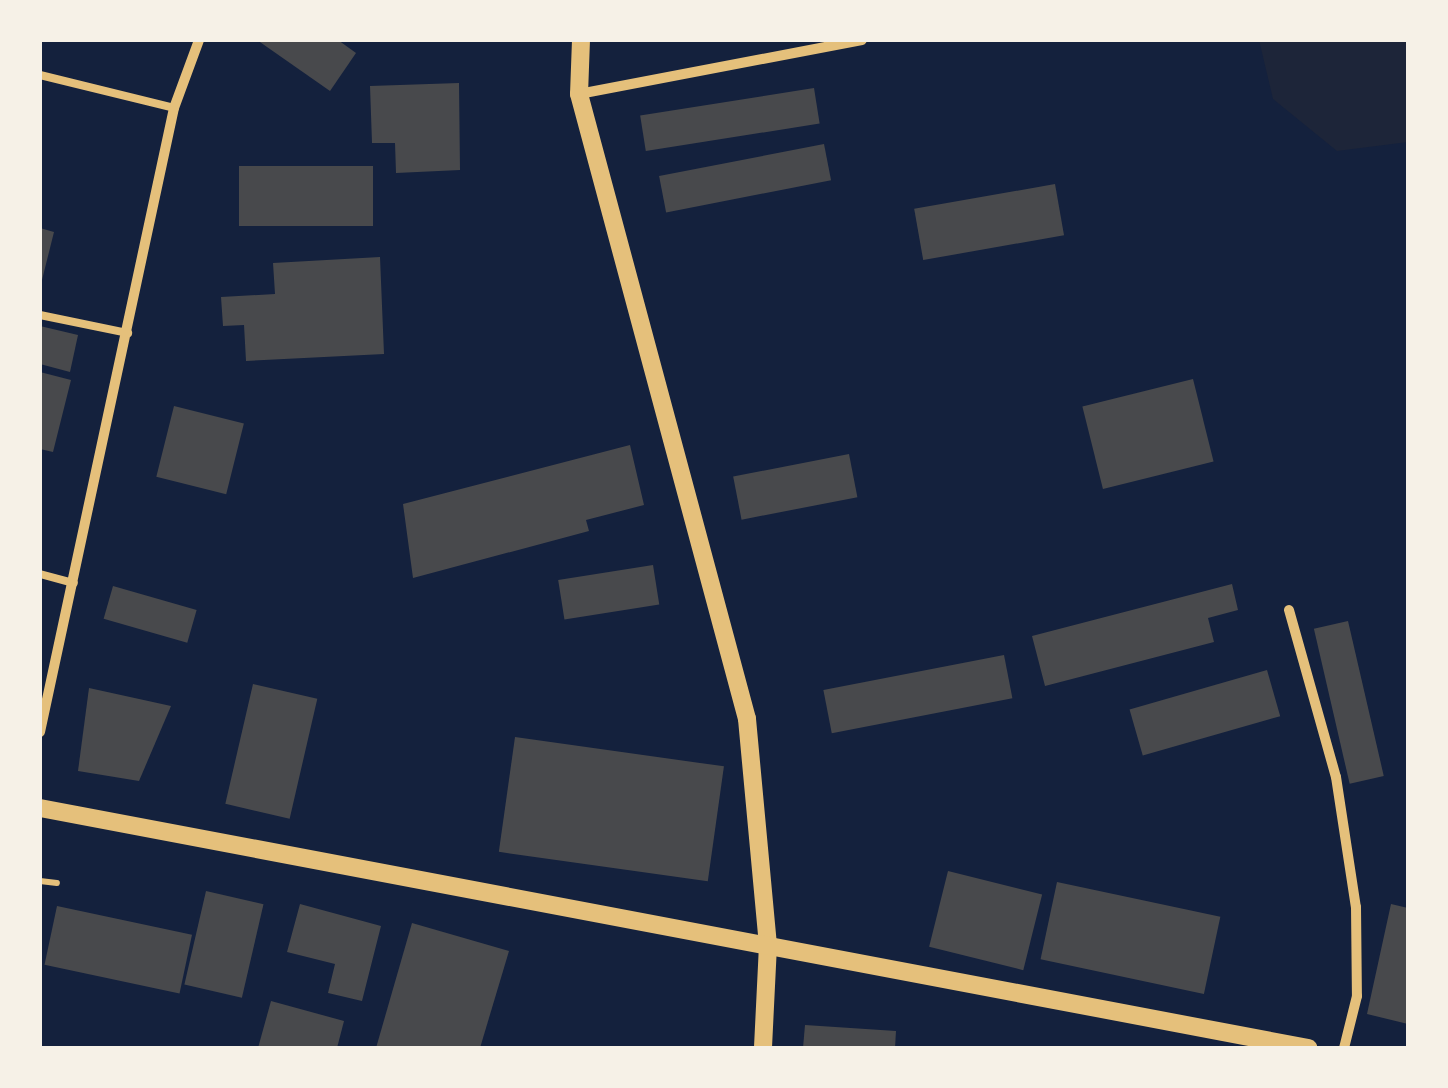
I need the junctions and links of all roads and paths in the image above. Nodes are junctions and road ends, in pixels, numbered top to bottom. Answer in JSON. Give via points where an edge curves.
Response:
{"nodes":[{"id":1,"x":199,"y":40,"type":"edge"},
{"id":2,"x":581,"y":40,"type":"edge"},
{"id":3,"x":862,"y":40,"type":"edge"},
{"id":4,"x":40,"y":76,"type":"edge"},
{"id":5,"x":580,"y":94,"type":"junction"},
{"id":6,"x":174,"y":108,"type":"junction"},
{"id":7,"x":40,"y":315,"type":"edge"},
{"id":8,"x":128,"y":333,"type":"junction"},
{"id":9,"x":40,"y":574,"type":"edge"},
{"id":10,"x":74,"y":582,"type":"junction"},
{"id":11,"x":1290,"y":610,"type":"dead end"},
{"id":12,"x":40,"y":732,"type":"edge"},
{"id":13,"x":40,"y":808,"type":"edge"},
{"id":14,"x":40,"y":881,"type":"edge"},
{"id":15,"x":57,"y":883,"type":"dead end"},
{"id":16,"x":768,"y":945,"type":"junction"},
{"id":17,"x":763,"y":1048,"type":"edge"},
{"id":18,"x":1308,"y":1048,"type":"edge"},
{"id":19,"x":1344,"y":1048,"type":"edge"}],
"edges":[{"from":1,"to":6,"type":"street"},
{"from":2,"to":5,"type":"street"},
{"from":3,"to":5,"type":"street"},
{"from":4,"to":6,"type":"lane"},
{"from":5,"to":16,"type":"street","via":[[747,719]]},
{"from":6,"to":8,"type":"street"},
{"from":7,"to":8,"type":"lane"},
{"from":8,"to":10,"type":"street"},
{"from":9,"to":10,"type":"lane"},
{"from":10,"to":12,"type":"street"},
{"from":11,"to":19,"type":"street","via":[[1336,777],[1356,907],[1357,996]]},
{"from":13,"to":16,"type":"street"},
{"from":14,"to":15,"type":"path"},
{"from":16,"to":17,"type":"street"},
{"from":16,"to":18,"type":"street"}]}
